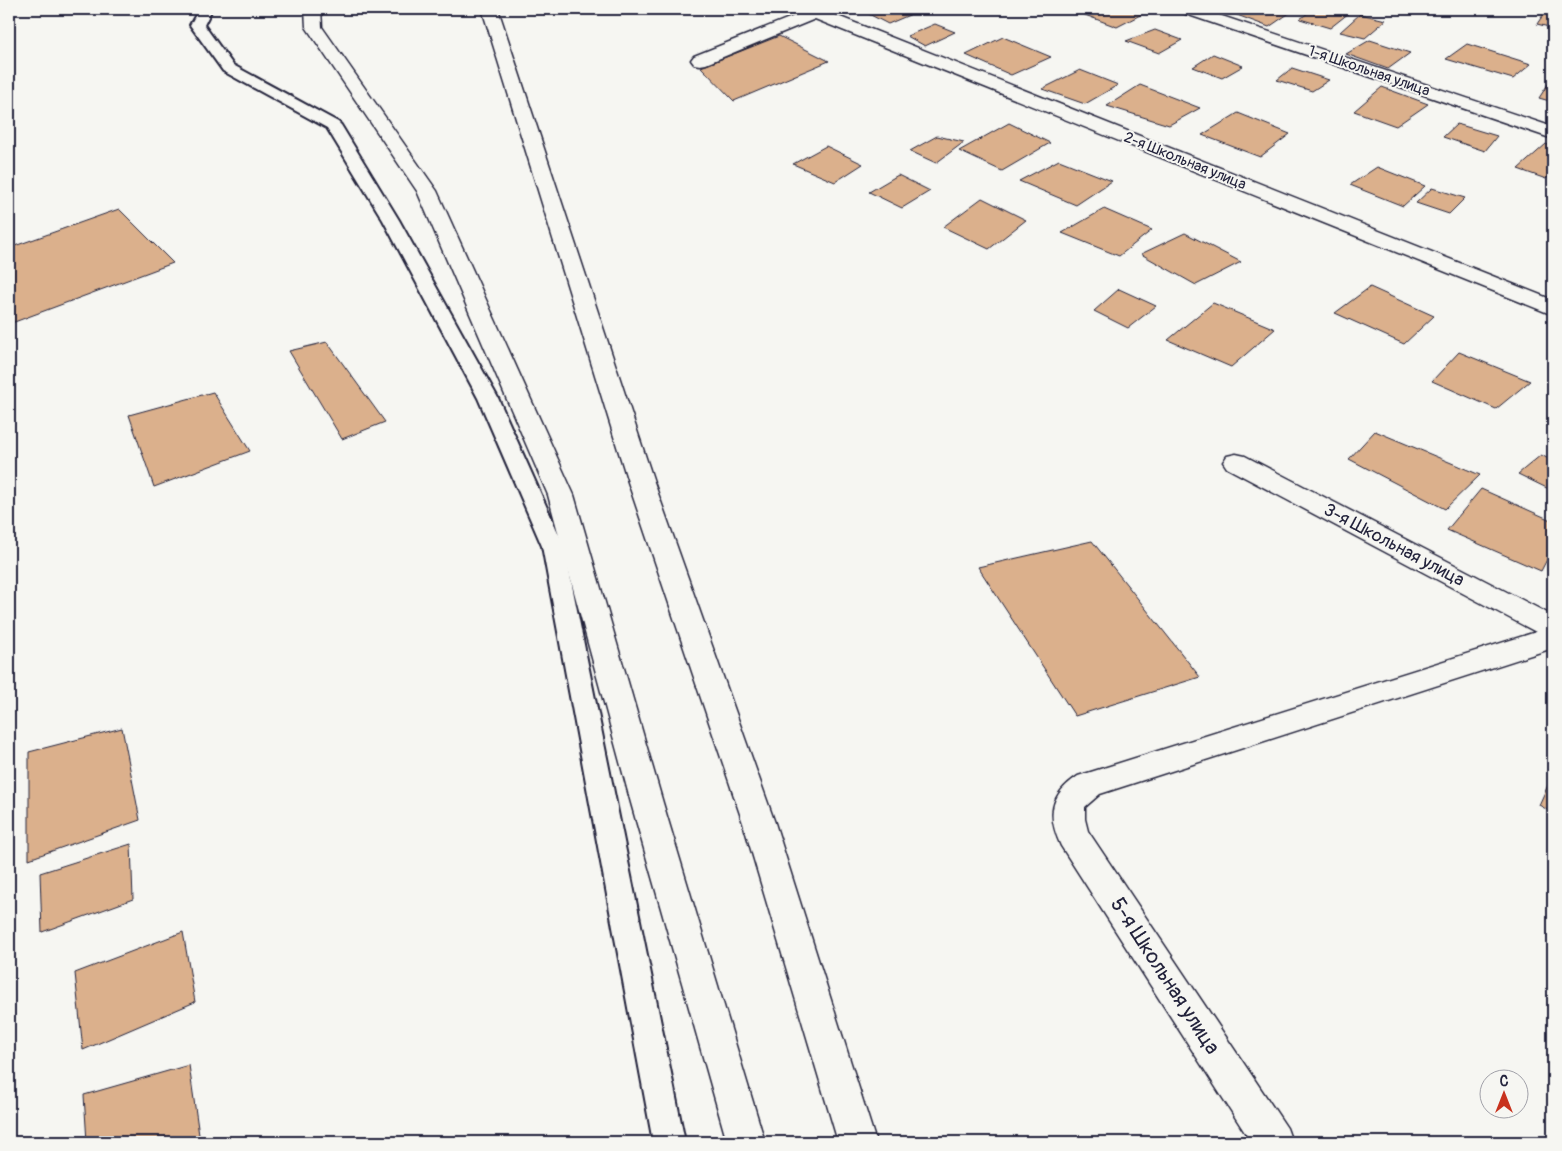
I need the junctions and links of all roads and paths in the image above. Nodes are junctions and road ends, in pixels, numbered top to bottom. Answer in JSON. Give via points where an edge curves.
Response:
{"nodes":[{"id":1,"x":205,"y":9,"type":"edge"},
{"id":2,"x":313,"y":9,"type":"edge"},
{"id":3,"x":490,"y":9,"type":"edge"},
{"id":4,"x":1186,"y":9,"type":"edge"},
{"id":5,"x":821,"y":11,"type":"edge"},
{"id":6,"x":700,"y":60,"type":"dead end"},
{"id":7,"x":1553,"y":133,"type":"edge"},
{"id":8,"x":1553,"y":308,"type":"edge"},
{"id":9,"x":1236,"y":462,"type":"dead end"},
{"id":10,"x":1553,"y":628,"type":"edge"},
{"id":11,"x":1553,"y":637,"type":"edge"},
{"id":12,"x":669,"y":1142,"type":"edge"},
{"id":13,"x":746,"y":1142,"type":"edge"},
{"id":14,"x":857,"y":1142,"type":"edge"},
{"id":15,"x":1273,"y":1142,"type":"edge"}],
"edges":[{"from":1,"to":12,"type":"lane","via":[[197,25],[228,68],[333,125],[391,220],[488,398],[553,546]]},
{"from":2,"to":13,"type":"main road","via":[[314,27],[426,190],[561,495]]},
{"from":3,"to":14,"type":"main road","via":[[641,482],[759,823]]},
{"from":4,"to":7,"type":"main road","name":"1-я Школьная улица"},
{"from":5,"to":6,"type":"main road"},
{"from":5,"to":8,"type":"main road","name":"2-я Школьная улица"},
{"from":9,"to":10,"type":"main road","name":"3-я Школьная улица"},
{"from":11,"to":15,"type":"main road","name":"5-я Школьная улица","via":[[1089,785],[1077,792],[1069,805],[1068,821],[1073,836]]}]}
